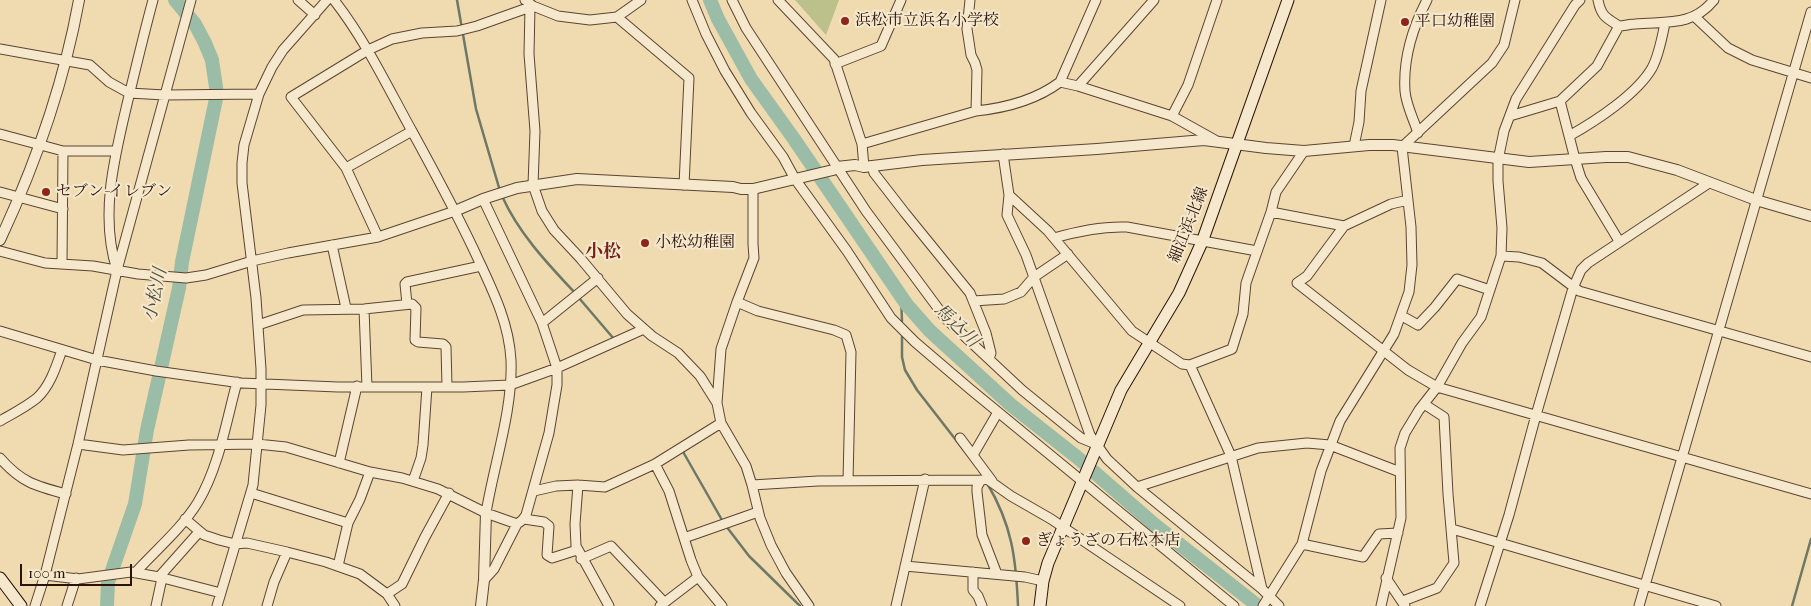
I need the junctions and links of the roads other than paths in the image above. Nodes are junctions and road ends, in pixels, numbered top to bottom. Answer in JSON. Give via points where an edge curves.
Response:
{"nodes":[{"id":1,"x":79,"y":0,"type":"edge"},
{"id":2,"x":153,"y":0,"type":"edge"},
{"id":3,"x":298,"y":0,"type":"edge"},
{"id":4,"x":327,"y":0,"type":"edge"},
{"id":5,"x":334,"y":0,"type":"edge"},
{"id":6,"x":642,"y":0,"type":"edge"},
{"id":7,"x":692,"y":0,"type":"edge"},
{"id":8,"x":732,"y":0,"type":"edge"},
{"id":9,"x":778,"y":0,"type":"edge"},
{"id":10,"x":901,"y":0,"type":"edge"},
{"id":11,"x":970,"y":0,"type":"edge"},
{"id":12,"x":1096,"y":0,"type":"edge"},
{"id":13,"x":1154,"y":0,"type":"edge"},
{"id":14,"x":1218,"y":0,"type":"edge"},
{"id":15,"x":1288,"y":0,"type":"edge"},
{"id":16,"x":1382,"y":0,"type":"edge"},
{"id":17,"x":1427,"y":0,"type":"edge"},
{"id":18,"x":1515,"y":0,"type":"edge"},
{"id":19,"x":1580,"y":0,"type":"edge"},
{"id":20,"x":1598,"y":0,"type":"edge"},
{"id":21,"x":1714,"y":0,"type":"edge"},
{"id":22,"x":190,"y":2,"type":"edge"},
{"id":23,"x":529,"y":4,"type":"edge"},
{"id":24,"x":1811,"y":12,"type":"edge"},
{"id":25,"x":315,"y":15,"type":"junction"},
{"id":26,"x":617,"y":17,"type":"junction"},
{"id":27,"x":1696,"y":17,"type":"junction"},
{"id":28,"x":1665,"y":23,"type":"junction"},
{"id":29,"x":1619,"y":26,"type":"junction"},
{"id":30,"x":0,"y":49,"type":"edge"},
{"id":31,"x":368,"y":50,"type":"junction"},
{"id":32,"x":66,"y":60,"type":"junction"},
{"id":33,"x":835,"y":64,"type":"junction"},
{"id":34,"x":1793,"y":74,"type":"junction"},
{"id":35,"x":1811,"y":78,"type":"edge"},
{"id":36,"x":1060,"y":82,"type":"junction"},
{"id":37,"x":1078,"y":86,"type":"junction"},
{"id":38,"x":129,"y":93,"type":"junction"},
{"id":39,"x":259,"y":94,"type":"junction"},
{"id":40,"x":165,"y":95,"type":"junction"},
{"id":41,"x":1560,"y":100,"type":"junction"},
{"id":42,"x":976,"y":111,"type":"junction"},
{"id":43,"x":1172,"y":116,"type":"junction"},
{"id":44,"x":1510,"y":116,"type":"junction"},
{"id":45,"x":412,"y":131,"type":"junction"},
{"id":46,"x":1418,"y":133,"type":"junction"},
{"id":47,"x":0,"y":134,"type":"edge"},
{"id":48,"x":1569,"y":136,"type":"junction"},
{"id":49,"x":1215,"y":140,"type":"junction"},
{"id":50,"x":862,"y":144,"type":"junction"},
{"id":51,"x":39,"y":145,"type":"junction"},
{"id":52,"x":1237,"y":145,"type":"junction"},
{"id":53,"x":1354,"y":146,"type":"junction"},
{"id":54,"x":1402,"y":147,"type":"junction"},
{"id":55,"x":63,"y":151,"type":"junction"},
{"id":56,"x":1304,"y":151,"type":"junction"},
{"id":57,"x":115,"y":152,"type":"junction"},
{"id":58,"x":1003,"y":154,"type":"junction"},
{"id":59,"x":1574,"y":159,"type":"junction"},
{"id":60,"x":1498,"y":160,"type":"junction"},
{"id":61,"x":868,"y":166,"type":"junction"},
{"id":62,"x":346,"y":168,"type":"junction"},
{"id":63,"x":835,"y":168,"type":"junction"},
{"id":64,"x":797,"y":178,"type":"junction"},
{"id":65,"x":1709,"y":183,"type":"junction"},
{"id":66,"x":533,"y":185,"type":"junction"},
{"id":67,"x":684,"y":186,"type":"junction"},
{"id":68,"x":753,"y":188,"type":"junction"},
{"id":69,"x":0,"y":192,"type":"edge"},
{"id":70,"x":1009,"y":195,"type":"junction"},
{"id":71,"x":20,"y":197,"type":"junction"},
{"id":72,"x":483,"y":199,"type":"junction"},
{"id":73,"x":1408,"y":200,"type":"junction"},
{"id":74,"x":1756,"y":200,"type":"junction"},
{"id":75,"x":62,"y":209,"type":"junction"},
{"id":76,"x":455,"y":211,"type":"junction"},
{"id":77,"x":1271,"y":212,"type":"junction"},
{"id":78,"x":1811,"y":216,"type":"edge"},
{"id":79,"x":1344,"y":226,"type":"junction"},
{"id":80,"x":378,"y":237,"type":"junction"},
{"id":81,"x":1054,"y":238,"type":"junction"},
{"id":82,"x":0,"y":240,"type":"edge"},
{"id":83,"x":1202,"y":242,"type":"junction"},
{"id":84,"x":1619,"y":242,"type":"junction"},
{"id":85,"x":332,"y":246,"type":"junction"},
{"id":86,"x":0,"y":251,"type":"edge"},
{"id":87,"x":1258,"y":251,"type":"junction"},
{"id":88,"x":1068,"y":254,"type":"junction"},
{"id":89,"x":1501,"y":256,"type":"junction"},
{"id":90,"x":252,"y":261,"type":"junction"},
{"id":91,"x":62,"y":264,"type":"junction"},
{"id":92,"x":481,"y":266,"type":"junction"},
{"id":93,"x":117,"y":270,"type":"junction"},
{"id":94,"x":1034,"y":277,"type":"junction"},
{"id":95,"x":598,"y":278,"type":"junction"},
{"id":96,"x":1573,"y":288,"type":"junction"},
{"id":97,"x":1490,"y":290,"type":"junction"},
{"id":98,"x":973,"y":301,"type":"junction"},
{"id":99,"x":737,"y":302,"type":"junction"},
{"id":100,"x":407,"y":304,"type":"junction"},
{"id":101,"x":346,"y":308,"type":"junction"},
{"id":102,"x":364,"y":309,"type":"junction"},
{"id":103,"x":1402,"y":316,"type":"junction"},
{"id":104,"x":542,"y":323,"type":"junction"},
{"id":105,"x":258,"y":325,"type":"junction"},
{"id":106,"x":644,"y":329,"type":"junction"},
{"id":107,"x":1720,"y":330,"type":"junction"},
{"id":108,"x":0,"y":331,"type":"edge"},
{"id":109,"x":1150,"y":343,"type":"junction"},
{"id":110,"x":62,"y":350,"type":"junction"},
{"id":111,"x":1384,"y":351,"type":"junction"},
{"id":112,"x":1811,"y":357,"type":"edge"},
{"id":113,"x":989,"y":359,"type":"junction"},
{"id":114,"x":97,"y":360,"type":"junction"},
{"id":115,"x":1190,"y":365,"type":"junction"},
{"id":116,"x":557,"y":368,"type":"junction"},
{"id":117,"x":237,"y":382,"type":"junction"},
{"id":118,"x":260,"y":383,"type":"junction"},
{"id":119,"x":510,"y":385,"type":"junction"},
{"id":120,"x":356,"y":386,"type":"junction"},
{"id":121,"x":446,"y":386,"type":"junction"},
{"id":122,"x":367,"y":387,"type":"junction"},
{"id":123,"x":427,"y":387,"type":"junction"},
{"id":124,"x":1437,"y":387,"type":"junction"},
{"id":125,"x":717,"y":403,"type":"junction"},
{"id":126,"x":1424,"y":404,"type":"junction"},
{"id":127,"x":998,"y":412,"type":"junction"},
{"id":128,"x":1536,"y":415,"type":"junction"},
{"id":129,"x":0,"y":421,"type":"edge"},
{"id":130,"x":721,"y":423,"type":"junction"},
{"id":131,"x":960,"y":438,"type":"dead end"},
{"id":132,"x":78,"y":444,"type":"junction"},
{"id":133,"x":257,"y":444,"type":"junction"},
{"id":134,"x":220,"y":445,"type":"junction"},
{"id":135,"x":1330,"y":445,"type":"junction"},
{"id":136,"x":1097,"y":448,"type":"junction"},
{"id":137,"x":973,"y":455,"type":"junction"},
{"id":138,"x":1231,"y":456,"type":"junction"},
{"id":139,"x":0,"y":458,"type":"edge"},
{"id":140,"x":1682,"y":458,"type":"junction"},
{"id":141,"x":339,"y":463,"type":"junction"},
{"id":142,"x":655,"y":464,"type":"junction"},
{"id":143,"x":370,"y":472,"type":"junction"},
{"id":144,"x":1400,"y":472,"type":"junction"},
{"id":145,"x":925,"y":479,"type":"junction"},
{"id":146,"x":1084,"y":480,"type":"junction"},
{"id":147,"x":413,"y":481,"type":"junction"},
{"id":148,"x":848,"y":481,"type":"junction"},
{"id":149,"x":986,"y":481,"type":"junction"},
{"id":150,"x":578,"y":485,"type":"junction"},
{"id":151,"x":752,"y":485,"type":"junction"},
{"id":152,"x":1137,"y":487,"type":"junction"},
{"id":153,"x":534,"y":491,"type":"junction"},
{"id":154,"x":251,"y":493,"type":"junction"},
{"id":155,"x":449,"y":493,"type":"junction"},
{"id":156,"x":66,"y":494,"type":"junction"},
{"id":157,"x":1811,"y":494,"type":"edge"},
{"id":158,"x":758,"y":512,"type":"junction"},
{"id":159,"x":486,"y":513,"type":"junction"},
{"id":160,"x":185,"y":519,"type":"junction"},
{"id":161,"x":520,"y":521,"type":"junction"},
{"id":162,"x":348,"y":523,"type":"junction"},
{"id":163,"x":1062,"y":528,"type":"junction"},
{"id":164,"x":1452,"y":529,"type":"junction"},
{"id":165,"x":199,"y":532,"type":"junction"},
{"id":166,"x":1398,"y":533,"type":"junction"},
{"id":167,"x":684,"y":538,"type":"junction"},
{"id":168,"x":1500,"y":543,"type":"junction"},
{"id":169,"x":235,"y":544,"type":"junction"},
{"id":170,"x":1302,"y":544,"type":"junction"},
{"id":171,"x":287,"y":552,"type":"junction"},
{"id":172,"x":579,"y":554,"type":"junction"},
{"id":173,"x":338,"y":566,"type":"junction"},
{"id":174,"x":905,"y":566,"type":"junction"},
{"id":175,"x":973,"y":572,"type":"junction"},
{"id":176,"x":135,"y":573,"type":"junction"},
{"id":177,"x":997,"y":574,"type":"junction"},
{"id":178,"x":45,"y":575,"type":"junction"},
{"id":179,"x":161,"y":577,"type":"junction"},
{"id":180,"x":698,"y":577,"type":"junction"},
{"id":181,"x":0,"y":578,"type":"edge"},
{"id":182,"x":76,"y":578,"type":"junction"},
{"id":183,"x":1386,"y":578,"type":"junction"},
{"id":184,"x":484,"y":580,"type":"junction"},
{"id":185,"x":1043,"y":581,"type":"junction"},
{"id":186,"x":1646,"y":585,"type":"junction"},
{"id":187,"x":1262,"y":589,"type":"junction"},
{"id":188,"x":221,"y":593,"type":"junction"},
{"id":189,"x":387,"y":594,"type":"junction"},
{"id":190,"x":1267,"y":601,"type":"edge"},
{"id":191,"x":662,"y":604,"type":"edge"},
{"id":192,"x":1404,"y":604,"type":"edge"},
{"id":193,"x":718,"y":605,"type":"edge"},
{"id":194,"x":21,"y":606,"type":"edge"},
{"id":195,"x":35,"y":606,"type":"edge"},
{"id":196,"x":67,"y":606,"type":"edge"},
{"id":197,"x":156,"y":606,"type":"edge"},
{"id":198,"x":218,"y":606,"type":"edge"},
{"id":199,"x":267,"y":606,"type":"edge"},
{"id":200,"x":395,"y":606,"type":"edge"},
{"id":201,"x":481,"y":606,"type":"edge"},
{"id":202,"x":609,"y":606,"type":"edge"},
{"id":203,"x":810,"y":606,"type":"edge"},
{"id":204,"x":896,"y":606,"type":"edge"},
{"id":205,"x":982,"y":606,"type":"edge"},
{"id":206,"x":1040,"y":606,"type":"edge"},
{"id":207,"x":1180,"y":606,"type":"edge"},
{"id":208,"x":1234,"y":606,"type":"edge"},
{"id":209,"x":1279,"y":606,"type":"edge"},
{"id":210,"x":1381,"y":606,"type":"edge"},
{"id":211,"x":1480,"y":606,"type":"edge"},
{"id":212,"x":1639,"y":606,"type":"edge"},
{"id":213,"x":1716,"y":606,"type":"edge"}],
"edges":[{"from":1,"to":32,"type":"street"},
{"from":2,"to":38,"type":"street"},
{"from":3,"to":25,"type":"street"},
{"from":4,"to":25,"type":"street"},
{"from":5,"to":31,"type":"street"},
{"from":6,"to":26,"type":"street"},
{"from":7,"to":64,"type":"street","via":[[725,71]]},
{"from":8,"to":63,"type":"street","via":[[746,28]]},
{"from":9,"to":33,"type":"street","via":[[834,59]]},
{"from":10,"to":33,"type":"street","via":[[881,46]]},
{"from":11,"to":42,"type":"street","via":[[967,29],[976,70]]},
{"from":12,"to":36,"type":"street"},
{"from":13,"to":37,"type":"street"},
{"from":14,"to":43,"type":"street","via":[[1188,85]]},
{"from":15,"to":52,"type":"main road","name":"細江浜北線"},
{"from":16,"to":53,"type":"street","via":[[1361,91]]},
{"from":17,"to":46,"type":"street","via":[[1411,39],[1406,69],[1405,93]]},
{"from":18,"to":46,"type":"street","via":[[1504,46],[1492,63]]},
{"from":19,"to":44,"type":"street","via":[[1539,60]]},
{"from":20,"to":29,"type":"street","via":[[1604,17]]},
{"from":21,"to":27,"type":"street"},
{"from":22,"to":40,"type":"street"},
{"from":23,"to":26,"type":"street","via":[[558,16],[581,20]]},
{"from":23,"to":31,"type":"street","via":[[462,30],[407,35]]},
{"from":23,"to":66,"type":"street","via":[[535,131]]},
{"from":24,"to":34,"type":"street"},
{"from":25,"to":39,"type":"street","via":[[283,50]]},
{"from":26,"to":67,"type":"street","via":[[689,78]]},
{"from":27,"to":28,"type":"street"},
{"from":27,"to":34,"type":"street","via":[[1728,48]]},
{"from":28,"to":29,"type":"street"},
{"from":28,"to":48,"type":"street","via":[[1653,66],[1644,79],[1611,109]]},
{"from":29,"to":41,"type":"street","via":[[1597,66]]},
{"from":30,"to":32,"type":"street"},
{"from":31,"to":45,"type":"street"},
{"from":31,"to":62,"type":"street","via":[[291,97]]},
{"from":32,"to":38,"type":"street","via":[[90,65],[109,82]]},
{"from":32,"to":51,"type":"street"},
{"from":33,"to":50,"type":"street"},
{"from":34,"to":35,"type":"street"},
{"from":34,"to":74,"type":"street"},
{"from":36,"to":37,"type":"street"},
{"from":36,"to":42,"type":"street","via":[[1022,102]]},
{"from":37,"to":43,"type":"street"},
{"from":38,"to":40,"type":"street"},
{"from":38,"to":57,"type":"street"},
{"from":39,"to":40,"type":"street"},
{"from":39,"to":90,"type":"street","via":[[242,163]]},
{"from":40,"to":93,"type":"street"},
{"from":41,"to":44,"type":"street"},
{"from":41,"to":48,"type":"street"},
{"from":42,"to":50,"type":"street"},
{"from":43,"to":49,"type":"street"},
{"from":44,"to":60,"type":"street"},
{"from":45,"to":62,"type":"street"},
{"from":45,"to":76,"type":"street"},
{"from":46,"to":54,"type":"street"},
{"from":47,"to":51,"type":"street"},
{"from":48,"to":59,"type":"street"},
{"from":49,"to":52,"type":"street"},
{"from":49,"to":58,"type":"street"},
{"from":50,"to":61,"type":"street"},
{"from":51,"to":55,"type":"street"},
{"from":51,"to":71,"type":"street"},
{"from":52,"to":56,"type":"street"},
{"from":52,"to":83,"type":"main road","name":"細江浜北線"},
{"from":53,"to":54,"type":"street"},
{"from":53,"to":56,"type":"street"},
{"from":54,"to":60,"type":"street"},
{"from":54,"to":73,"type":"street"},
{"from":55,"to":57,"type":"street"},
{"from":55,"to":75,"type":"street"},
{"from":56,"to":77,"type":"street","via":[[1276,192]]},
{"from":57,"to":93,"type":"street","via":[[110,229]]},
{"from":58,"to":61,"type":"street"},
{"from":58,"to":70,"type":"street"},
{"from":59,"to":60,"type":"street"},
{"from":59,"to":65,"type":"street","via":[[1628,157],[1677,170]]},
{"from":59,"to":84,"type":"street","via":[[1585,186]]},
{"from":60,"to":89,"type":"street"},
{"from":61,"to":63,"type":"street"},
{"from":61,"to":98,"type":"street","via":[[970,292]]},
{"from":62,"to":80,"type":"street"},
{"from":63,"to":64,"type":"street"},
{"from":63,"to":113,"type":"street","via":[[934,303]]},
{"from":64,"to":68,"type":"street"},
{"from":64,"to":127,"type":"street","via":[[891,318]]},
{"from":65,"to":74,"type":"street"},
{"from":65,"to":84,"type":"street"},
{"from":66,"to":67,"type":"street","via":[[582,179]]},
{"from":66,"to":72,"type":"street"},
{"from":66,"to":95,"type":"street","via":[[542,211],[554,230]]},
{"from":67,"to":68,"type":"street"},
{"from":68,"to":99,"type":"street","via":[[754,258]]},
{"from":69,"to":71,"type":"street"},
{"from":70,"to":81,"type":"street"},
{"from":70,"to":94,"type":"street","via":[[1007,215]]},
{"from":71,"to":75,"type":"street"},
{"from":71,"to":82,"type":"street"},
{"from":72,"to":76,"type":"street"},
{"from":72,"to":104,"type":"street"},
{"from":73,"to":79,"type":"street","via":[[1391,204]]},
{"from":73,"to":103,"type":"street","via":[[1412,265]]},
{"from":74,"to":78,"type":"street"},
{"from":74,"to":107,"type":"street"},
{"from":75,"to":91,"type":"street"},
{"from":76,"to":80,"type":"street"},
{"from":76,"to":92,"type":"street"},
{"from":77,"to":79,"type":"street"},
{"from":77,"to":87,"type":"street"},
{"from":79,"to":111,"type":"street","via":[[1307,276],[1297,283]]},
{"from":80,"to":85,"type":"street"},
{"from":81,"to":83,"type":"street","via":[[1108,226],[1182,236]]},
{"from":81,"to":88,"type":"street"},
{"from":83,"to":87,"type":"street"},
{"from":83,"to":109,"type":"main road","name":"細江浜北線","via":[[1179,293]]},
{"from":84,"to":96,"type":"street","via":[[1581,270]]},
{"from":85,"to":90,"type":"street"},
{"from":85,"to":101,"type":"street"},
{"from":86,"to":91,"type":"street","via":[[45,263]]},
{"from":87,"to":115,"type":"street","via":[[1246,283],[1243,314],[1232,350]]},
{"from":88,"to":94,"type":"street"},
{"from":88,"to":109,"type":"street","via":[[1127,325]]},
{"from":89,"to":96,"type":"street","via":[[1542,263]]},
{"from":89,"to":97,"type":"street"},
{"from":90,"to":93,"type":"street","via":[[186,278]]},
{"from":90,"to":105,"type":"street"},
{"from":91,"to":93,"type":"street"},
{"from":92,"to":100,"type":"street","via":[[407,282]]},
{"from":92,"to":119,"type":"street","via":[[506,328],[511,362]]},
{"from":93,"to":114,"type":"street"},
{"from":94,"to":98,"type":"street","via":[[1021,292],[1004,299]]},
{"from":94,"to":136,"type":"street"},
{"from":95,"to":104,"type":"street"},
{"from":95,"to":106,"type":"street","via":[[627,314]]},
{"from":96,"to":107,"type":"street"},
{"from":96,"to":128,"type":"street"},
{"from":97,"to":103,"type":"street","via":[[1457,278],[1418,324]]},
{"from":97,"to":124,"type":"street","via":[[1481,318],[1462,343]]},
{"from":98,"to":113,"type":"street","via":[[992,353]]},
{"from":99,"to":125,"type":"street","via":[[722,349]]},
{"from":99,"to":148,"type":"street","via":[[758,311],[846,335],[850,352]]},
{"from":100,"to":102,"type":"street"},
{"from":100,"to":121,"type":"street","via":[[416,308],[415,340],[445,345]]},
{"from":101,"to":102,"type":"street"},
{"from":101,"to":105,"type":"street","via":[[303,310]]},
{"from":102,"to":122,"type":"street"},
{"from":103,"to":111,"type":"street"},
{"from":104,"to":116,"type":"street"},
{"from":105,"to":118,"type":"street"},
{"from":106,"to":116,"type":"street"},
{"from":106,"to":125,"type":"street","via":[[678,353],[700,376]]},
{"from":107,"to":112,"type":"street"},
{"from":107,"to":140,"type":"street"},
{"from":108,"to":110,"type":"street"},
{"from":109,"to":115,"type":"street","via":[[1182,364]]},
{"from":109,"to":136,"type":"main road","name":"細江浜北線","via":[[1121,390]]},
{"from":110,"to":114,"type":"street"},
{"from":110,"to":129,"type":"street","via":[[55,372],[45,388],[36,398]]},
{"from":111,"to":124,"type":"street"},
{"from":111,"to":135,"type":"street","via":[[1340,421]]},
{"from":113,"to":136,"type":"street","via":[[1022,390]]},
{"from":114,"to":117,"type":"street"},
{"from":114,"to":132,"type":"street"},
{"from":115,"to":138,"type":"street"},
{"from":116,"to":119,"type":"street"},
{"from":116,"to":153,"type":"street","via":[[558,384],[549,433]]},
{"from":117,"to":118,"type":"street"},
{"from":117,"to":134,"type":"street"},
{"from":118,"to":120,"type":"street"},
{"from":118,"to":133,"type":"street"},
{"from":119,"to":121,"type":"street"},
{"from":119,"to":159,"type":"street"},
{"from":120,"to":122,"type":"street"},
{"from":120,"to":141,"type":"street"},
{"from":121,"to":123,"type":"street"},
{"from":122,"to":123,"type":"street"},
{"from":123,"to":147,"type":"street","via":[[423,445]]},
{"from":124,"to":126,"type":"street"},
{"from":124,"to":128,"type":"street"},
{"from":125,"to":130,"type":"street"},
{"from":126,"to":144,"type":"street","via":[[1400,448]]},
{"from":126,"to":164,"type":"street","via":[[1444,417]]},
{"from":127,"to":137,"type":"street"},
{"from":127,"to":146,"type":"street"},
{"from":128,"to":140,"type":"street"},
{"from":128,"to":168,"type":"street"},
{"from":130,"to":142,"type":"street"},
{"from":130,"to":151,"type":"street","via":[[746,466]]},
{"from":131,"to":137,"type":"street"},
{"from":132,"to":134,"type":"street","via":[[123,450]]},
{"from":132,"to":156,"type":"street"},
{"from":133,"to":134,"type":"street"},
{"from":133,"to":141,"type":"street","via":[[286,447]]},
{"from":133,"to":154,"type":"street"},
{"from":134,"to":160,"type":"street","via":[[215,467],[198,502]]},
{"from":135,"to":138,"type":"street","via":[[1277,445]]},
{"from":135,"to":144,"type":"street"},
{"from":135,"to":170,"type":"street"},
{"from":136,"to":146,"type":"main road","name":"細江浜北線"},
{"from":136,"to":152,"type":"street"},
{"from":137,"to":149,"type":"street"},
{"from":138,"to":152,"type":"street"},
{"from":138,"to":187,"type":"street"},
{"from":139,"to":156,"type":"street","via":[[28,482]]},
{"from":140,"to":157,"type":"street"},
{"from":140,"to":186,"type":"street"},
{"from":141,"to":143,"type":"street"},
{"from":142,"to":150,"type":"street","via":[[605,486]]},
{"from":142,"to":167,"type":"street","via":[[669,491]]},
{"from":143,"to":147,"type":"street"},
{"from":143,"to":162,"type":"street"},
{"from":144,"to":166,"type":"street","via":[[1402,501]]},
{"from":145,"to":148,"type":"street"},
{"from":145,"to":149,"type":"street"},
{"from":145,"to":174,"type":"street"},
{"from":146,"to":163,"type":"main road"},
{"from":146,"to":208,"type":"street"},
{"from":147,"to":155,"type":"street"},
{"from":148,"to":151,"type":"street"},
{"from":149,"to":163,"type":"street"},
{"from":149,"to":177,"type":"street","via":[[977,487],[981,530]]},
{"from":150,"to":153,"type":"street"},
{"from":150,"to":172,"type":"street","via":[[575,524]]},
{"from":151,"to":158,"type":"street"},
{"from":152,"to":187,"type":"street"},
{"from":153,"to":161,"type":"street"},
{"from":154,"to":162,"type":"street"},
{"from":154,"to":169,"type":"street"},
{"from":155,"to":159,"type":"street"},
{"from":155,"to":189,"type":"street","via":[[402,584]]},
{"from":156,"to":178,"type":"street"},
{"from":158,"to":167,"type":"street"},
{"from":158,"to":203,"type":"street","via":[[779,560]]},
{"from":159,"to":161,"type":"street"},
{"from":159,"to":184,"type":"street"},
{"from":160,"to":165,"type":"street"},
{"from":160,"to":176,"type":"street"},
{"from":161,"to":172,"type":"street","via":[[544,522],[549,526],[547,556]]},
{"from":161,"to":184,"type":"street","via":[[494,569]]},
{"from":162,"to":173,"type":"street"},
{"from":163,"to":185,"type":"main road"},
{"from":163,"to":207,"type":"street"},
{"from":164,"to":168,"type":"street"},
{"from":164,"to":192,"type":"street","via":[[1454,563],[1437,588]]},
{"from":165,"to":169,"type":"street"},
{"from":165,"to":179,"type":"street"},
{"from":166,"to":170,"type":"street","via":[[1379,534],[1363,557]]},
{"from":166,"to":183,"type":"street"},
{"from":167,"to":180,"type":"street"},
{"from":168,"to":186,"type":"street"},
{"from":168,"to":211,"type":"street"},
{"from":169,"to":171,"type":"street","via":[[247,543]]},
{"from":169,"to":188,"type":"street"},
{"from":170,"to":190,"type":"street"},
{"from":171,"to":173,"type":"street"},
{"from":171,"to":199,"type":"street"},
{"from":172,"to":191,"type":"street","via":[[611,546]]},
{"from":172,"to":202,"type":"street"},
{"from":173,"to":189,"type":"street","via":[[360,574]]},
{"from":174,"to":175,"type":"street"},
{"from":174,"to":204,"type":"street"},
{"from":175,"to":177,"type":"street"},
{"from":175,"to":205,"type":"street","via":[[972,590]]},
{"from":176,"to":179,"type":"street"},
{"from":176,"to":182,"type":"street"},
{"from":177,"to":185,"type":"street"},
{"from":178,"to":182,"type":"street"},
{"from":178,"to":195,"type":"street"},
{"from":179,"to":188,"type":"street"},
{"from":179,"to":197,"type":"street"},
{"from":180,"to":191,"type":"street"},
{"from":180,"to":193,"type":"street"},
{"from":181,"to":194,"type":"main road"},
{"from":182,"to":196,"type":"street"},
{"from":183,"to":192,"type":"street"},
{"from":183,"to":210,"type":"street"},
{"from":184,"to":201,"type":"street"},
{"from":185,"to":206,"type":"main road"},
{"from":186,"to":212,"type":"street"},
{"from":186,"to":213,"type":"street"},
{"from":187,"to":190,"type":"street"},
{"from":188,"to":198,"type":"street"},
{"from":189,"to":200,"type":"street"},
{"from":190,"to":209,"type":"street"}]}
